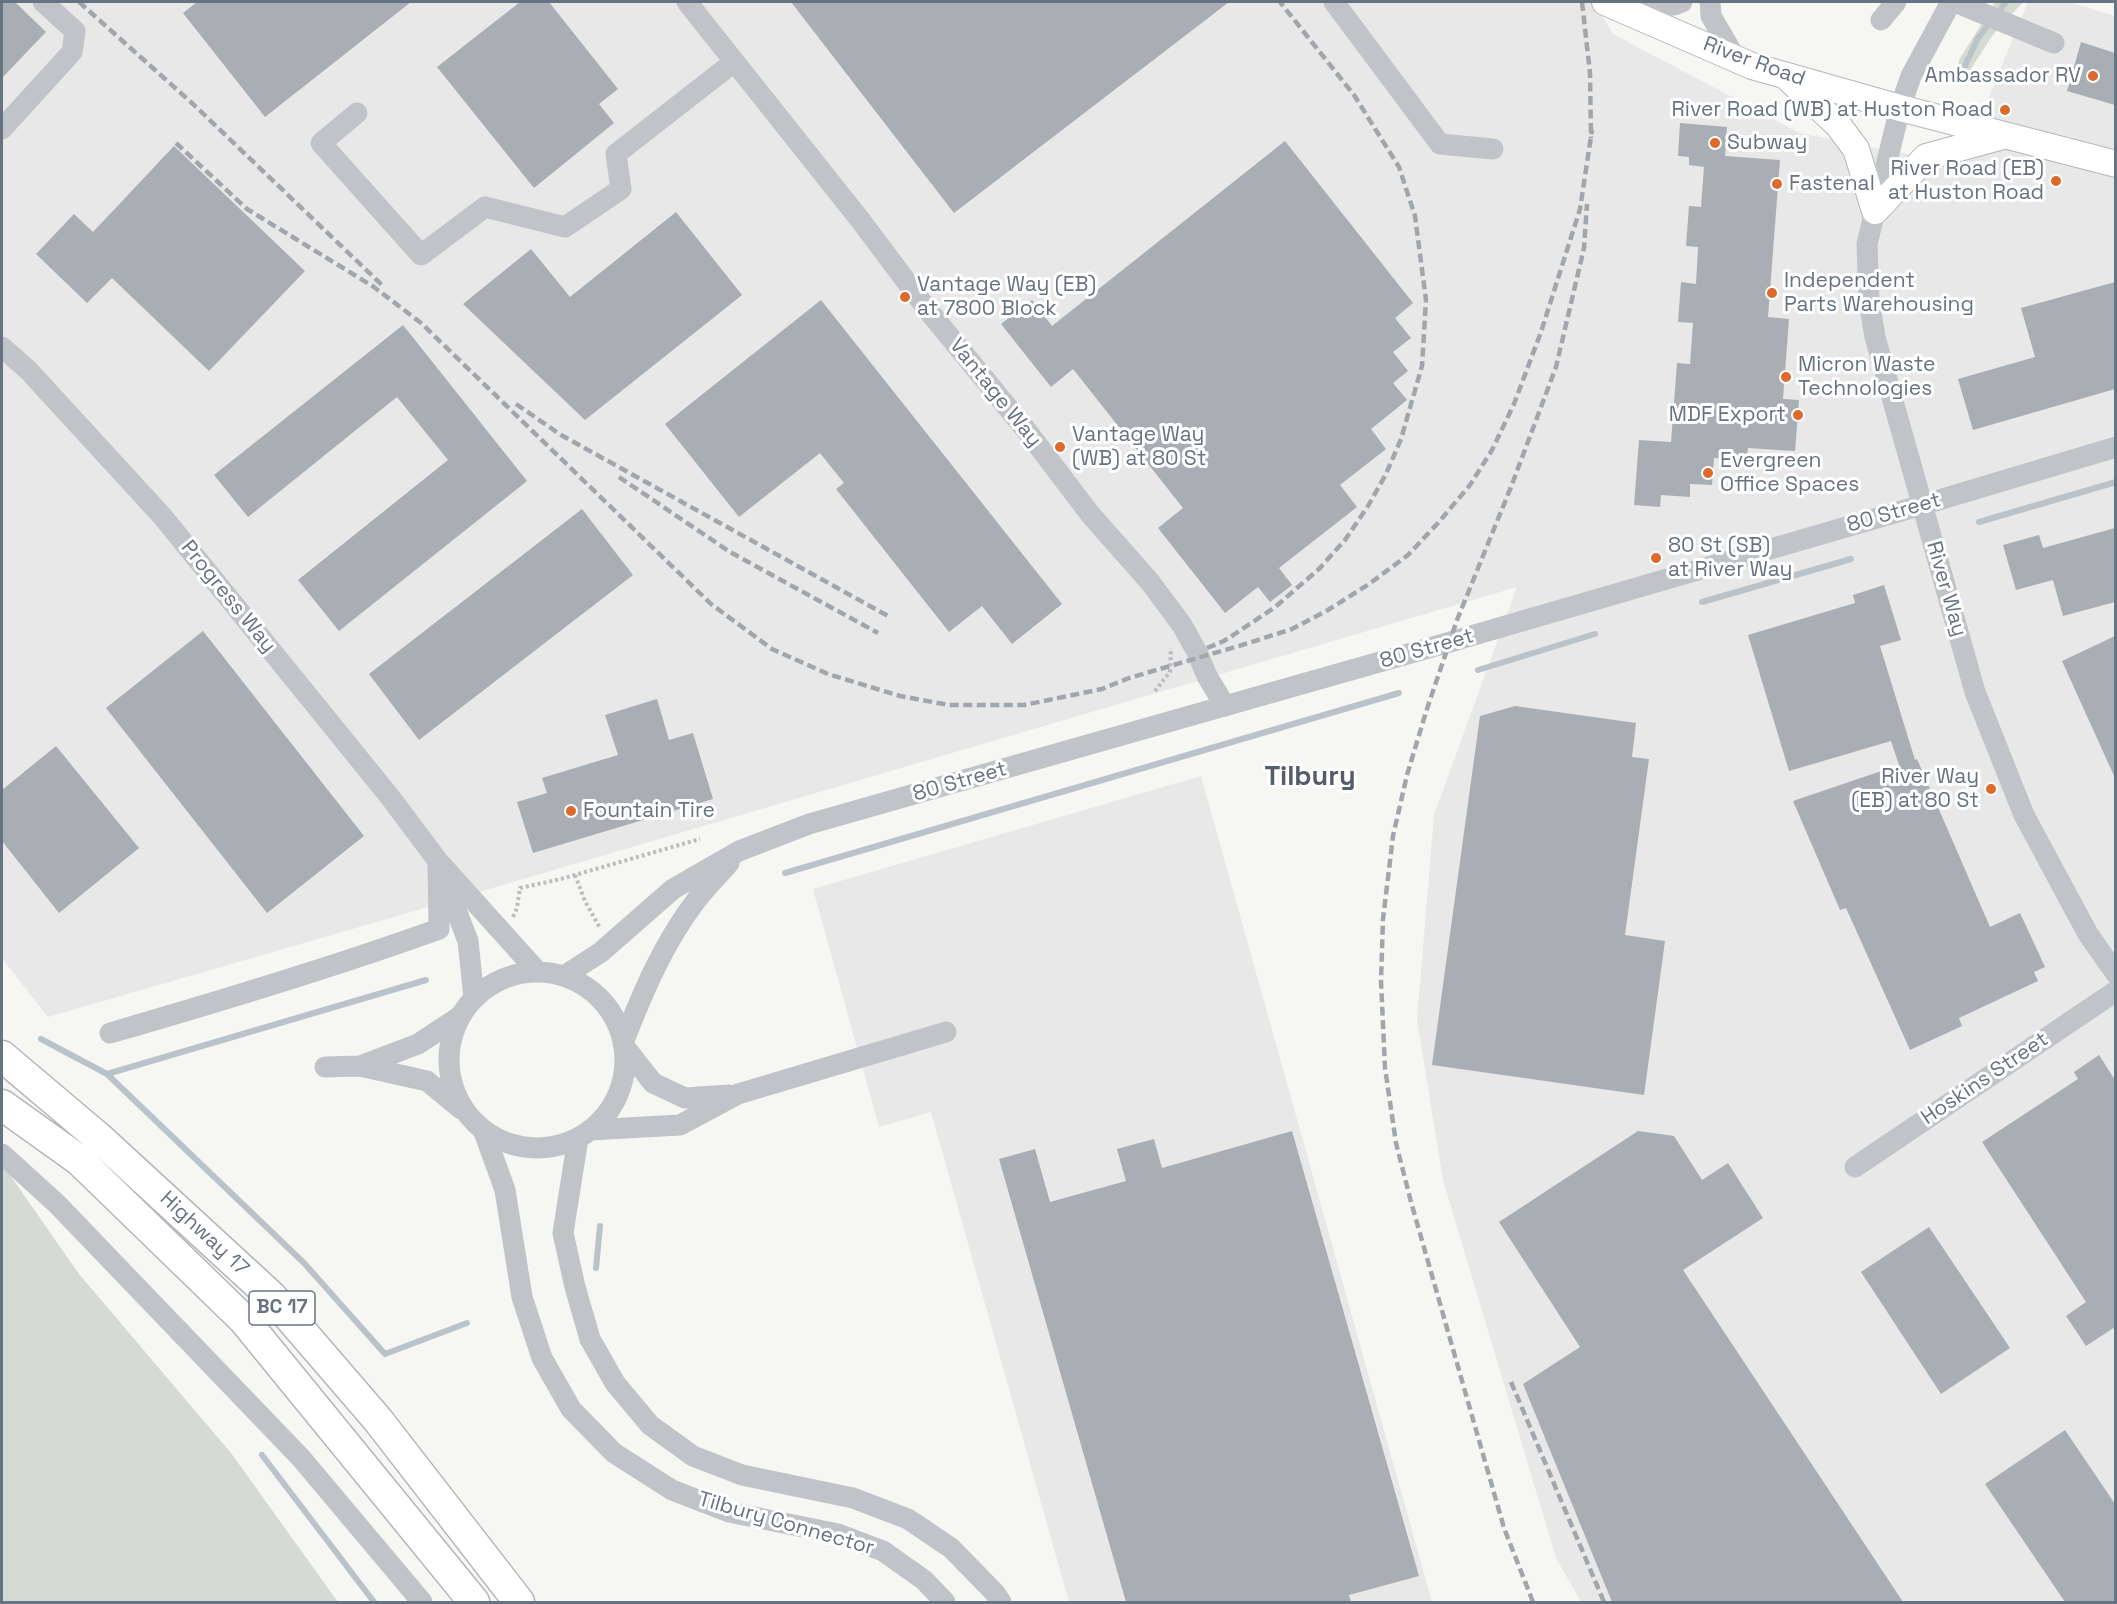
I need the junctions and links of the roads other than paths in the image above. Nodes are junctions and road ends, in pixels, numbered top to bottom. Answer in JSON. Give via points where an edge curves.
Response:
{"nodes":[{"id":1,"x":43,"y":2,"type":"edge"},
{"id":2,"x":687,"y":2,"type":"edge"},
{"id":3,"x":1334,"y":2,"type":"edge"},
{"id":4,"x":1605,"y":2,"type":"edge"},
{"id":5,"x":1682,"y":2,"type":"edge"},
{"id":6,"x":1710,"y":2,"type":"edge"},
{"id":7,"x":1896,"y":2,"type":"edge"},
{"id":8,"x":1950,"y":2,"type":"edge"},
{"id":9,"x":1955,"y":2,"type":"edge"},
{"id":10,"x":1630,"y":12,"type":"junction"},
{"id":11,"x":1881,"y":20,"type":"dead end"},
{"id":12,"x":2054,"y":44,"type":"dead end"},
{"id":13,"x":1736,"y":58,"type":"junction"},
{"id":14,"x":734,"y":62,"type":"junction"},
{"id":15,"x":1785,"y":75,"type":"junction"},
{"id":16,"x":1900,"y":108,"type":"junction"},
{"id":17,"x":357,"y":112,"type":"dead end"},
{"id":18,"x":2,"y":129,"type":"edge"},
{"id":19,"x":2003,"y":136,"type":"junction"},
{"id":20,"x":1493,"y":149,"type":"dead end"},
{"id":21,"x":2115,"y":164,"type":"edge"},
{"id":22,"x":1875,"y":211,"type":"junction"},
{"id":23,"x":2,"y":347,"type":"edge"},
{"id":24,"x":2115,"y":447,"type":"edge"},
{"id":25,"x":1922,"y":505,"type":"junction"},
{"id":26,"x":1225,"y":706,"type":"junction"},
{"id":27,"x":739,"y":851,"type":"junction"},
{"id":28,"x":438,"y":861,"type":"junction"},
{"id":29,"x":537,"y":971,"type":"junction"},
{"id":30,"x":2115,"y":974,"type":"edge"},
{"id":31,"x":564,"y":976,"type":"junction"},
{"id":32,"x":2115,"y":991,"type":"edge"},
{"id":33,"x":474,"y":998,"type":"junction"},
{"id":34,"x":459,"y":1017,"type":"junction"},
{"id":35,"x":946,"y":1032,"type":"dead end"},
{"id":36,"x":110,"y":1033,"type":"dead end"},
{"id":37,"x":623,"y":1045,"type":"junction"},
{"id":38,"x":2,"y":1056,"type":"edge"},
{"id":39,"x":360,"y":1066,"type":"junction"},
{"id":40,"x":325,"y":1067,"type":"dead end"},
{"id":41,"x":738,"y":1094,"type":"junction"},
{"id":42,"x":2,"y":1105,"type":"edge"},
{"id":43,"x":468,"y":1115,"type":"junction"},
{"id":44,"x":484,"y":1132,"type":"junction"},
{"id":45,"x":584,"y":1134,"type":"junction"},
{"id":46,"x":2,"y":1154,"type":"edge"},
{"id":47,"x":1854,"y":1167,"type":"dead end"},
{"id":48,"x":422,"y":1602,"type":"edge"},
{"id":49,"x":474,"y":1602,"type":"edge"},
{"id":50,"x":519,"y":1602,"type":"edge"},
{"id":51,"x":945,"y":1602,"type":"edge"},
{"id":52,"x":1001,"y":1602,"type":"edge"}],
"edges":[{"from":1,"to":18,"type":"street","via":[[75,31],[72,52]]},
{"from":2,"to":14,"type":"street","name":"Vantage Way"},
{"from":3,"to":20,"type":"street","via":[[1440,144]]},
{"from":4,"to":10,"type":"main road","name":"River Road"},
{"from":5,"to":10,"type":"street"},
{"from":6,"to":13,"type":"street","via":[[1711,16]]},
{"from":7,"to":11,"type":"street"},
{"from":8,"to":16,"type":"street","name":"River Way","via":[[1911,76]]},
{"from":9,"to":12,"type":"street"},
{"from":10,"to":13,"type":"main road","name":"River Road"},
{"from":13,"to":15,"type":"main road","name":"River Road"},
{"from":14,"to":17,"type":"street","via":[[616,154],[621,189],[565,227],[485,207],[421,255],[321,143]]},
{"from":14,"to":26,"type":"street","name":"Vantage Way","via":[[1090,514],[1150,582],[1197,652]]},
{"from":15,"to":16,"type":"main road","name":"River Road"},
{"from":15,"to":22,"type":"main road","via":[[1838,125],[1856,149]]},
{"from":16,"to":19,"type":"main road","name":"River Road"},
{"from":16,"to":22,"type":"street","name":"River Way"},
{"from":19,"to":21,"type":"main road","name":"River Road"},
{"from":19,"to":22,"type":"main road","via":[[1926,157]]},
{"from":22,"to":25,"type":"street","name":"River Way","via":[[1867,244],[1869,300],[1875,337]]},
{"from":23,"to":28,"type":"street","name":"Progress Way","via":[[163,517]]},
{"from":24,"to":25,"type":"street","name":"80 Street"},
{"from":25,"to":26,"type":"street","name":"80 Street"},
{"from":25,"to":30,"type":"street","name":"River Way","via":[[1975,692],[2024,815],[2088,934]]},
{"from":26,"to":27,"type":"street","name":"80 Street","via":[[808,824]]},
{"from":27,"to":31,"type":"street","name":"80 Street","via":[[673,889],[602,952]]},
{"from":27,"to":37,"type":"street","name":"80 Street","via":[[695,901],[670,940]]},
{"from":28,"to":29,"type":"street","name":"Progress Way"},
{"from":28,"to":33,"type":"street","name":"Progress Way","via":[[468,941]]},
{"from":28,"to":36,"type":"street","via":[[439,929],[275,984]]},
{"from":29,"to":31,"type":"street"},
{"from":29,"to":33,"type":"street","via":[[493,983]]},
{"from":31,"to":37,"type":"street","via":[[603,1002],[615,1020]]},
{"from":32,"to":47,"type":"street","name":"Hoskins Street"},
{"from":33,"to":34,"type":"street"},
{"from":34,"to":39,"type":"street","via":[[418,1044]]},
{"from":34,"to":43,"type":"street","via":[[448,1056],[451,1082]]},
{"from":35,"to":41,"type":"street"},
{"from":37,"to":41,"type":"street","via":[[653,1083],[685,1098]]},
{"from":37,"to":45,"type":"street","via":[[621,1089],[598,1124]]},
{"from":38,"to":50,"type":"highway","name":"Highway 17","number":"BC 17","via":[[99,1138],[272,1297],[378,1420]]},
{"from":39,"to":40,"type":"street"},
{"from":39,"to":43,"type":"street","via":[[427,1081]]},
{"from":41,"to":45,"type":"street","via":[[680,1125]]},
{"from":42,"to":49,"type":"highway","name":"Highway 17","number":"BC 17","via":[[79,1160],[244,1320]]},
{"from":43,"to":44,"type":"street"},
{"from":44,"to":45,"type":"street","via":[[533,1149],[553,1147]]},
{"from":44,"to":51,"type":"street","name":"Tilbury Connector","via":[[505,1190],[522,1297],[542,1358],[571,1409],[614,1453],[672,1490],[729,1512],[838,1534],[883,1551],[924,1580]]},
{"from":45,"to":52,"type":"street","name":"Tilbury Connector","via":[[563,1233],[575,1287],[590,1339],[615,1383],[650,1425],[693,1456],[742,1475],[853,1498],[908,1519],[951,1548]]},
{"from":46,"to":48,"type":"street","via":[[57,1204],[300,1458]]}]}
